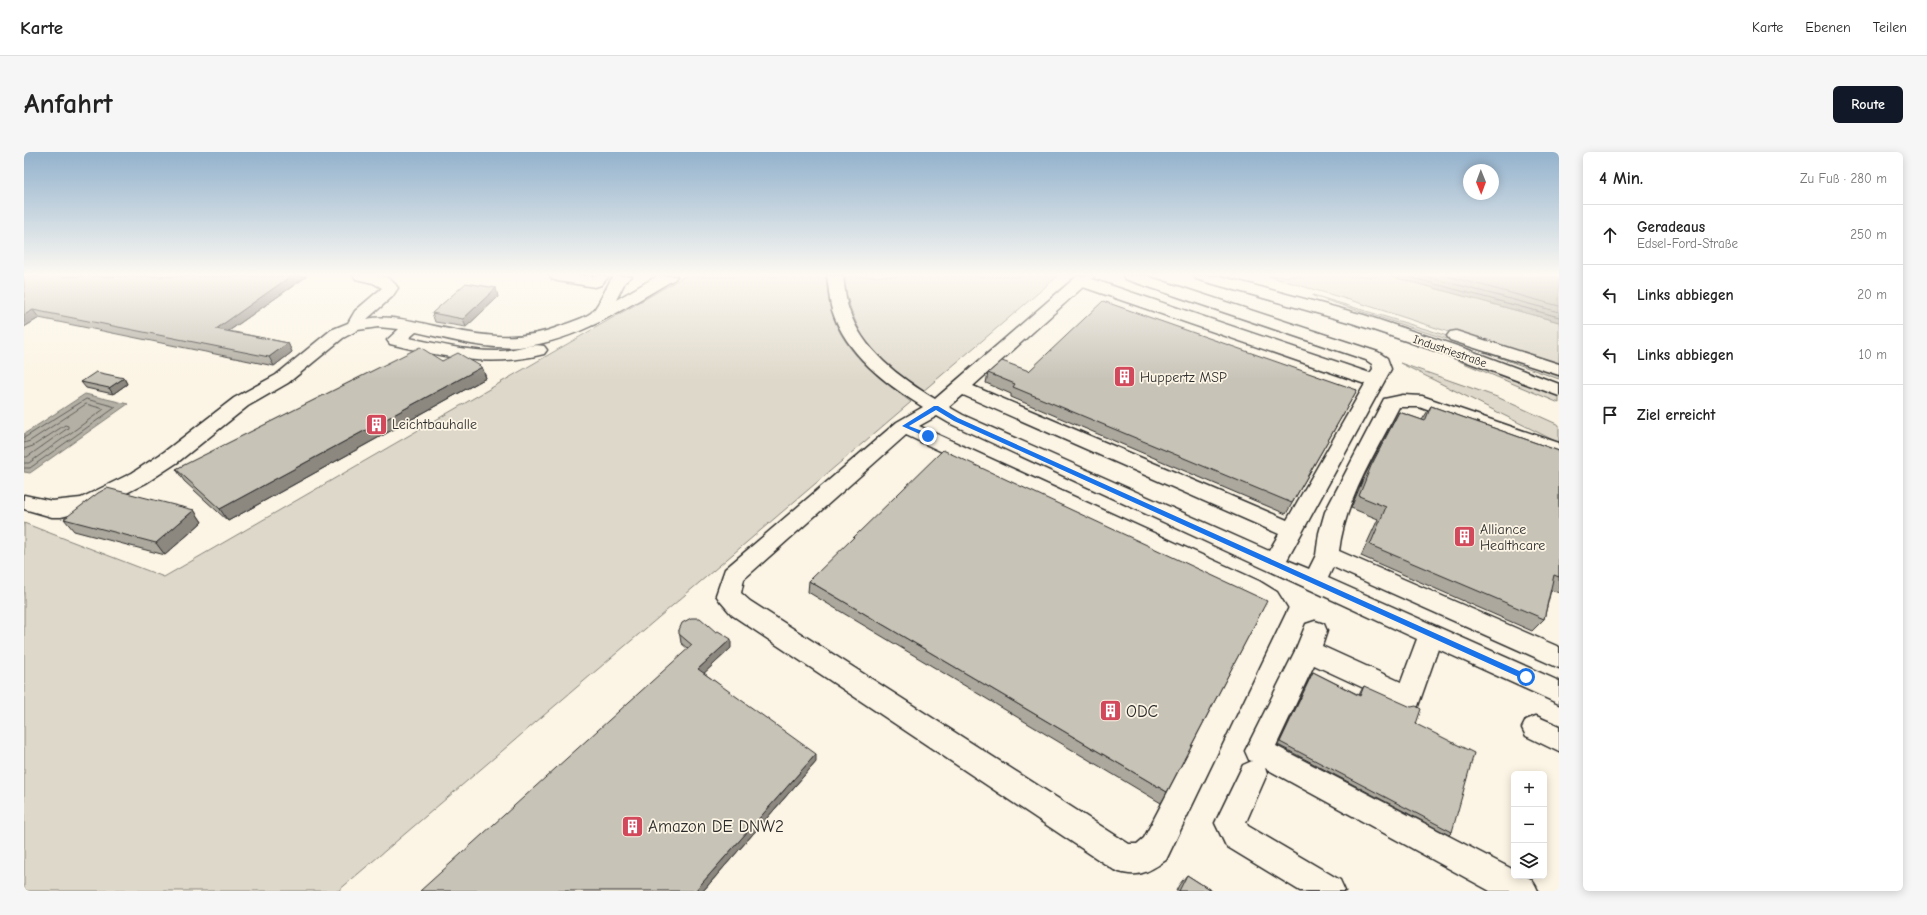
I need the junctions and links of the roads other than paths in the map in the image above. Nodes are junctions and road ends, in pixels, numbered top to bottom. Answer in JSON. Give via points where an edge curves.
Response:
{"nodes":[{"id":1,"x":365,"y":310,"type":"edge"},
{"id":2,"x":602,"y":310,"type":"edge"},
{"id":3,"x":606,"y":310,"type":"edge"},
{"id":4,"x":841,"y":310,"type":"edge"},
{"id":5,"x":1047,"y":310,"type":"edge"},
{"id":6,"x":1180,"y":310,"type":"edge"},
{"id":7,"x":1202,"y":310,"type":"edge"},
{"id":8,"x":1235,"y":310,"type":"edge"},
{"id":9,"x":1315,"y":310,"type":"edge"},
{"id":10,"x":1327,"y":310,"type":"edge"},
{"id":11,"x":1352,"y":310,"type":"edge"},
{"id":12,"x":1373,"y":310,"type":"edge"},
{"id":13,"x":600,"y":314,"type":"junction"},
{"id":14,"x":354,"y":326,"type":"junction"},
{"id":15,"x":413,"y":326,"type":"junction"},
{"id":16,"x":576,"y":326,"type":"junction"},
{"id":17,"x":396,"y":340,"type":"junction"},
{"id":18,"x":323,"y":345,"type":"junction"},
{"id":19,"x":1559,"y":370,"type":"edge"},
{"id":20,"x":1379,"y":375,"type":"junction"},
{"id":21,"x":1559,"y":382,"type":"edge"},
{"id":22,"x":961,"y":387,"type":"junction"},
{"id":23,"x":1559,"y":390,"type":"edge"},
{"id":24,"x":1559,"y":405,"type":"edge"},
{"id":25,"x":936,"y":408,"type":"junction"},
{"id":26,"x":904,"y":426,"type":"junction"},
{"id":27,"x":1559,"y":451,"type":"edge"},
{"id":28,"x":24,"y":502,"type":"edge"},
{"id":29,"x":1292,"y":531,"type":"junction"},
{"id":30,"x":1327,"y":555,"type":"junction"},
{"id":31,"x":1273,"y":564,"type":"junction"},
{"id":32,"x":1314,"y":582,"type":"junction"},
{"id":33,"x":1431,"y":634,"type":"junction"},
{"id":34,"x":1559,"y":655,"type":"edge"},
{"id":35,"x":1559,"y":693,"type":"edge"},
{"id":36,"x":1253,"y":774,"type":"dead end"},
{"id":37,"x":1329,"y":891,"type":"edge"},
{"id":38,"x":1522,"y":891,"type":"edge"}],
"edges":[{"from":1,"to":14,"type":"main road"},
{"from":2,"to":13,"type":"main road"},
{"from":3,"to":13,"type":"main road"},
{"from":4,"to":25,"type":"main road","via":[[851,333],[872,361],[904,389]]},
{"from":5,"to":22,"type":"main road"},
{"from":6,"to":20,"type":"main road"},
{"from":7,"to":20,"type":"main road"},
{"from":8,"to":20,"type":"main road","via":[[1372,356],[1381,362]]},
{"from":9,"to":24,"type":"main road","via":[[1439,355]]},
{"from":10,"to":23,"type":"main road","name":"Industriestraße","via":[[1460,353]]},
{"from":11,"to":21,"type":"main road","name":"Industriestraße"},
{"from":12,"to":19,"type":"main road"},
{"from":13,"to":16,"type":"main road"},
{"from":14,"to":15,"type":"main road","via":[[378,322]]},
{"from":14,"to":18,"type":"main road","via":[[337,334]]},
{"from":15,"to":16,"type":"main road","via":[[519,342]]},
{"from":15,"to":17,"type":"main road"},
{"from":16,"to":17,"type":"main road","via":[[538,350],[503,358],[478,357]]},
{"from":17,"to":18,"type":"main road","via":[[358,336]]},
{"from":18,"to":28,"type":"main road","via":[[282,379],[241,402],[171,457],[139,478],[72,508],[52,509]]},
{"from":20,"to":29,"type":"main road"},
{"from":22,"to":25,"type":"main road"},
{"from":22,"to":29,"type":"main road"},
{"from":25,"to":26,"type":"main road"},
{"from":25,"to":31,"type":"main road","via":[[963,423]]},
{"from":26,"to":26,"type":"main road","via":[[1251,587],[1269,600],[1275,608],[1155,849],[1141,859],[1125,859],[741,608],[728,595],[733,575]]},
{"from":27,"to":30,"type":"main road","via":[[1422,402],[1396,401],[1387,411],[1336,512]]},
{"from":29,"to":31,"type":"main road"},
{"from":30,"to":32,"type":"main road"},
{"from":30,"to":34,"type":"main road"},
{"from":31,"to":32,"type":"main road"},
{"from":32,"to":33,"type":"main road"},
{"from":33,"to":35,"type":"main road"},
{"from":33,"to":38,"type":"main road","via":[[1409,698],[1312,641],[1259,751]]},
{"from":36,"to":37,"type":"main road","via":[[1230,823],[1236,836]]}]}
